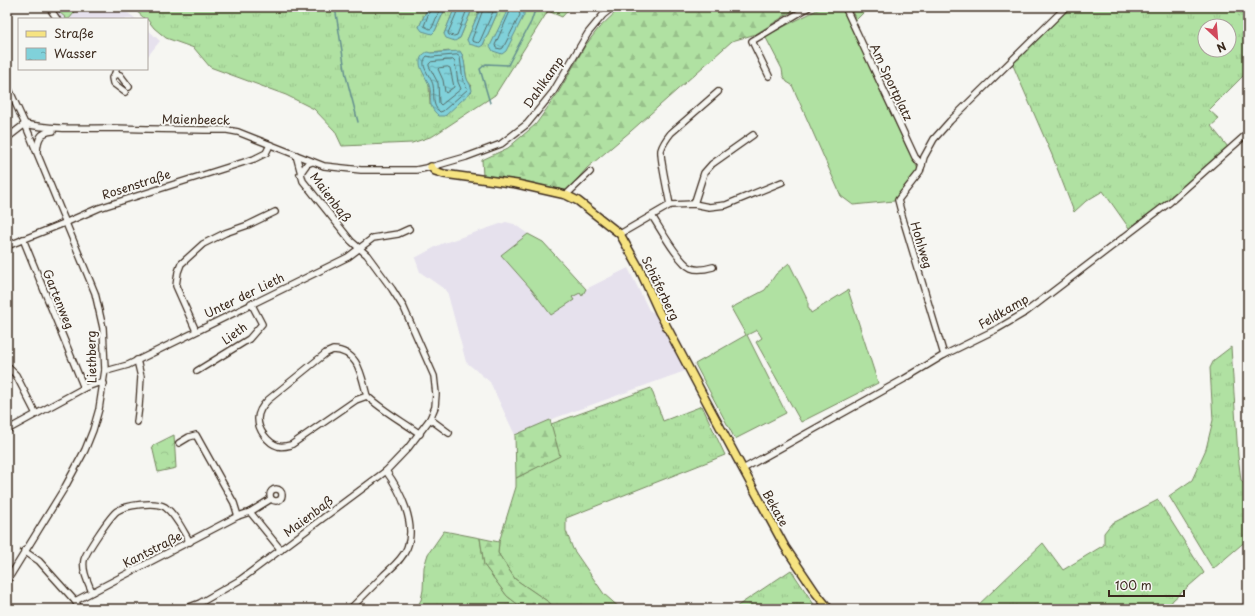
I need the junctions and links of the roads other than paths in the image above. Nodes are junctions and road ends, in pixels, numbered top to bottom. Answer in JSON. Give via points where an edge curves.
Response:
{"nodes":[{"id":1,"x":49,"y":7,"type":"edge"},
{"id":2,"x":612,"y":7,"type":"edge"},
{"id":3,"x":809,"y":7,"type":"edge"},
{"id":4,"x":845,"y":7,"type":"edge"},
{"id":5,"x":1066,"y":7,"type":"edge"},
{"id":6,"x":56,"y":18,"type":"edge"},
{"id":7,"x":116,"y":71,"type":"edge"},
{"id":8,"x":769,"y":76,"type":"dead end"},
{"id":9,"x":7,"y":85,"type":"edge"},
{"id":10,"x":129,"y":87,"type":"dead end"},
{"id":11,"x":125,"y":92,"type":"dead end"},
{"id":12,"x":718,"y":92,"type":"dead end"},
{"id":13,"x":25,"y":124,"type":"junction"},
{"id":14,"x":67,"y":129,"type":"junction"},
{"id":15,"x":1248,"y":133,"type":"edge"},
{"id":16,"x":753,"y":135,"type":"dead end"},
{"id":17,"x":7,"y":138,"type":"edge"},
{"id":18,"x":270,"y":145,"type":"junction"},
{"id":19,"x":37,"y":153,"type":"junction"},
{"id":20,"x":296,"y":155,"type":"junction"},
{"id":21,"x":312,"y":162,"type":"junction"},
{"id":22,"x":922,"y":165,"type":"junction"},
{"id":23,"x":431,"y":167,"type":"junction"},
{"id":24,"x":590,"y":172,"type":"dead end"},
{"id":25,"x":300,"y":174,"type":"junction"},
{"id":26,"x":782,"y":182,"type":"dead end"},
{"id":27,"x":566,"y":195,"type":"junction"},
{"id":28,"x":694,"y":204,"type":"junction"},
{"id":29,"x":670,"y":206,"type":"junction"},
{"id":30,"x":276,"y":212,"type":"dead end"},
{"id":31,"x":652,"y":216,"type":"junction"},
{"id":32,"x":66,"y":222,"type":"junction"},
{"id":33,"x":409,"y":229,"type":"dead end"},
{"id":34,"x":620,"y":234,"type":"junction"},
{"id":35,"x":23,"y":239,"type":"junction"},
{"id":36,"x":7,"y":246,"type":"edge"},
{"id":37,"x":360,"y":248,"type":"junction"},
{"id":38,"x":713,"y":267,"type":"dead end"},
{"id":39,"x":251,"y":304,"type":"junction"},
{"id":40,"x":196,"y":331,"type":"junction"},
{"id":41,"x":944,"y":355,"type":"junction"},
{"id":42,"x":137,"y":360,"type":"junction"},
{"id":43,"x":7,"y":366,"type":"edge"},
{"id":44,"x":105,"y":370,"type":"junction"},
{"id":45,"x":197,"y":371,"type":"dead end"},
{"id":46,"x":104,"y":384,"type":"junction"},
{"id":47,"x":84,"y":388,"type":"junction"},
{"id":48,"x":368,"y":396,"type":"junction"},
{"id":49,"x":712,"y":412,"type":"joint"},
{"id":50,"x":36,"y":414,"type":"junction"},
{"id":51,"x":430,"y":419,"type":"junction"},
{"id":52,"x":136,"y":422,"type":"dead end"},
{"id":53,"x":7,"y":430,"type":"edge"},
{"id":54,"x":449,"y":433,"type":"dead end"},
{"id":55,"x":420,"y":434,"type":"junction"},
{"id":56,"x":179,"y":443,"type":"dead end"},
{"id":57,"x":743,"y":469,"type":"junction"},
{"id":58,"x":386,"y":471,"type":"junction"},
{"id":59,"x":271,"y":499,"type":"dead end"},
{"id":60,"x":250,"y":512,"type":"junction"},
{"id":61,"x":238,"y":516,"type":"junction"},
{"id":62,"x":190,"y":542,"type":"junction"},
{"id":63,"x":281,"y":550,"type":"junction"},
{"id":64,"x":24,"y":552,"type":"junction"},
{"id":65,"x":7,"y":581,"type":"edge"},
{"id":66,"x":92,"y":592,"type":"junction"},
{"id":67,"x":75,"y":601,"type":"junction"},
{"id":68,"x":80,"y":609,"type":"edge"},
{"id":69,"x":184,"y":609,"type":"edge"},
{"id":70,"x":350,"y":609,"type":"edge"},
{"id":71,"x":829,"y":609,"type":"edge"}],
"edges":[{"from":1,"to":6,"type":"street"},
{"from":2,"to":23,"type":"street","name":"Dahlkamp","via":[[588,33],[553,92],[527,124],[501,144]]},
{"from":3,"to":8,"type":"street","via":[[752,41]]},
{"from":4,"to":22,"type":"street","name":"Am Sportplatz","via":[[915,157]]},
{"from":5,"to":22,"type":"street","name":"Hohlweg","via":[[940,132],[928,148]]},
{"from":7,"to":10,"type":"street"},
{"from":7,"to":11,"type":"street","via":[[112,78],[113,83]]},
{"from":9,"to":13,"type":"street","name":"Liethberg"},
{"from":12,"to":29,"type":"street","via":[[670,133],[661,150]]},
{"from":13,"to":14,"type":"street","name":"Maienbeeck"},
{"from":13,"to":17,"type":"street"},
{"from":13,"to":19,"type":"street","name":"Liethberg"},
{"from":14,"to":18,"type":"street","name":"Maienbeeck","via":[[227,130]]},
{"from":14,"to":19,"type":"street","via":[[45,132],[40,136]]},
{"from":15,"to":41,"type":"street","name":"Feldkamp","via":[[1170,202],[1026,312]]},
{"from":16,"to":28,"type":"street","via":[[712,164],[704,173]]},
{"from":18,"to":20,"type":"street","name":"Maienbeeck"},
{"from":18,"to":32,"type":"street","name":"Rosenstraße","via":[[266,152],[254,159],[99,208]]},
{"from":19,"to":32,"type":"street","name":"Liethberg"},
{"from":20,"to":21,"type":"street","name":"Maienbeeck"},
{"from":20,"to":25,"type":"street","name":"Maienbaß"},
{"from":21,"to":23,"type":"street","name":"Maienbeeck","via":[[324,166],[361,170],[409,170]]},
{"from":21,"to":25,"type":"street","name":"Maienbaß","via":[[307,164]]},
{"from":22,"to":41,"type":"street","name":"Hohlweg","via":[[920,172],[898,200]]},
{"from":23,"to":27,"type":"main road","name":"Schäferberg","via":[[444,174],[517,184]]},
{"from":24,"to":27,"type":"street"},
{"from":25,"to":37,"type":"street","name":"Maienbaß","via":[[351,241]]},
{"from":26,"to":28,"type":"street","via":[[726,206],[709,207]]},
{"from":27,"to":34,"type":"main road","name":"Schäferberg","via":[[578,200]]},
{"from":28,"to":29,"type":"street"},
{"from":29,"to":31,"type":"street"},
{"from":30,"to":40,"type":"street","via":[[203,244],[182,264],[176,286]]},
{"from":31,"to":34,"type":"street"},
{"from":31,"to":38,"type":"street","via":[[690,268],[698,270]]},
{"from":32,"to":35,"type":"street","name":"Rosenstraße"},
{"from":32,"to":44,"type":"street","name":"Liethberg","via":[[90,280],[98,307],[103,328]]},
{"from":33,"to":37,"type":"street","name":"Unter der Lieth","via":[[398,234],[373,238]]},
{"from":34,"to":49,"type":"main road","name":"Schäferberg"},
{"from":35,"to":36,"type":"street","name":"Rosenstraße"},
{"from":35,"to":47,"type":"street","name":"Gartenweg"},
{"from":37,"to":39,"type":"street","name":"Unter der Lieth","via":[[348,257]]},
{"from":37,"to":51,"type":"street","name":"Maienbaß","via":[[404,308],[426,356],[434,376],[436,394],[435,407]]},
{"from":39,"to":40,"type":"street","name":"Unter der Lieth"},
{"from":39,"to":45,"type":"street","name":"Lieth","via":[[262,324],[249,339]]},
{"from":40,"to":42,"type":"street","name":"Unter der Lieth"},
{"from":41,"to":57,"type":"street","name":"Feldkamp"},
{"from":42,"to":44,"type":"street","name":"Unter der Lieth"},
{"from":42,"to":52,"type":"street","via":[[141,377]]},
{"from":43,"to":50,"type":"street","via":[[16,375]]},
{"from":44,"to":46,"type":"street","name":"Liethberg"},
{"from":46,"to":47,"type":"street","via":[[98,383]]},
{"from":46,"to":64,"type":"street","name":"Liethberg","via":[[96,420],[85,450]]},
{"from":47,"to":50,"type":"street"},
{"from":48,"to":48,"type":"street","via":[[356,400],[296,442],[285,446],[271,442],[260,428],[259,413],[268,400],[333,350],[341,351],[354,359]]},
{"from":48,"to":55,"type":"street","via":[[376,405]]},
{"from":49,"to":57,"type":"main road","name":"Bekate"},
{"from":50,"to":53,"type":"street"},
{"from":51,"to":54,"type":"street"},
{"from":51,"to":55,"type":"street","name":"Maienbaß"},
{"from":55,"to":58,"type":"street","name":"Maienbaß"},
{"from":56,"to":61,"type":"street","via":[[196,435],[234,502]]},
{"from":57,"to":71,"type":"main road","name":"Bekate","via":[[785,547]]},
{"from":58,"to":63,"type":"street","name":"Maienbaß"},
{"from":58,"to":70,"type":"street","via":[[404,501],[410,534],[408,544],[402,557]]},
{"from":59,"to":60,"type":"street","name":"Kantstraße"},
{"from":60,"to":61,"type":"street","name":"Kantstraße"},
{"from":60,"to":63,"type":"street"},
{"from":61,"to":62,"type":"street","name":"Kantstraße"},
{"from":62,"to":66,"type":"street","name":"Kantstraße"},
{"from":62,"to":66,"type":"street","via":[[175,518],[163,506],[141,504],[121,509],[112,516],[86,554],[84,569]]},
{"from":63,"to":69,"type":"street","name":"Maienbaß","via":[[240,580]]},
{"from":64,"to":65,"type":"street","name":"Liethberg"},
{"from":64,"to":67,"type":"street","via":[[37,559]]},
{"from":66,"to":67,"type":"street","name":"Kantstraße"},
{"from":67,"to":68,"type":"street"}]}
